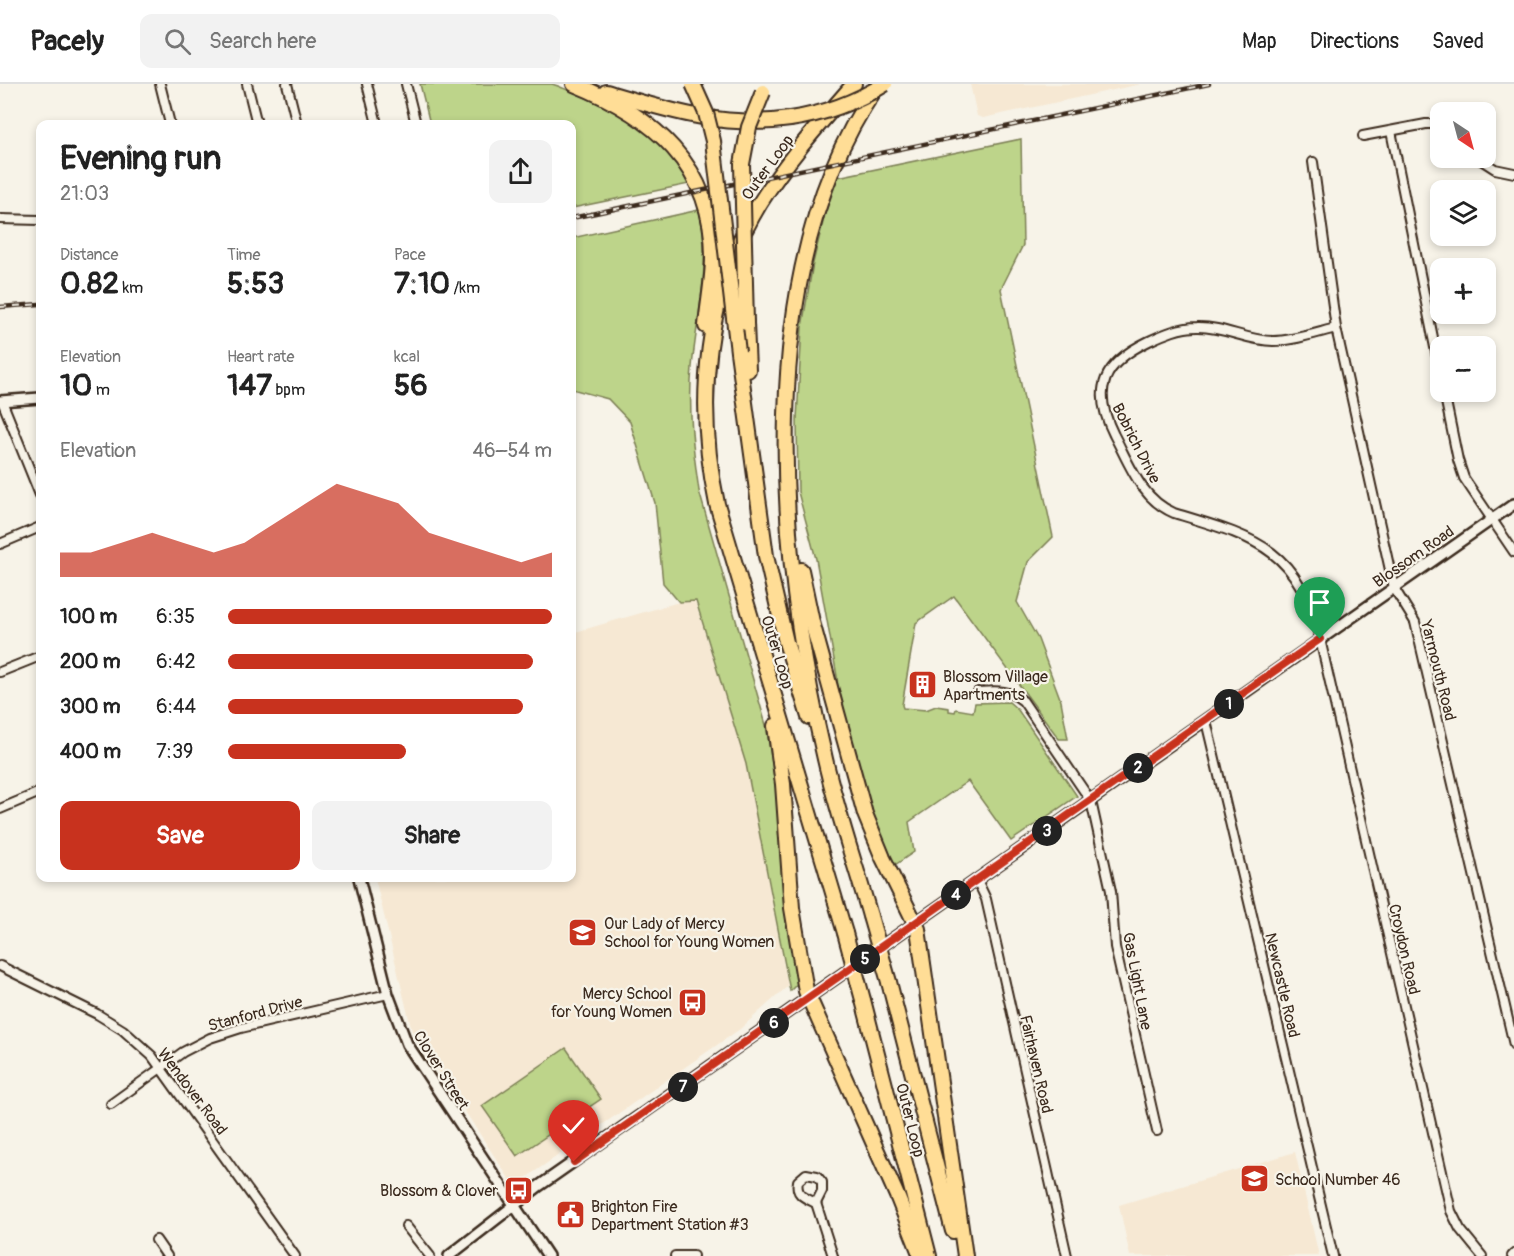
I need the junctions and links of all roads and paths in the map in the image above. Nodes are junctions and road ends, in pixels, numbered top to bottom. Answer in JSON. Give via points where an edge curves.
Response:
{"nodes":[{"id":1,"x":160,"y":84,"type":"edge"},
{"id":2,"x":247,"y":84,"type":"edge"},
{"id":3,"x":287,"y":84,"type":"edge"},
{"id":4,"x":367,"y":84,"type":"edge"},
{"id":5,"x":406,"y":84,"type":"edge"},
{"id":6,"x":574,"y":84,"type":"edge"},
{"id":7,"x":581,"y":84,"type":"edge"},
{"id":8,"x":693,"y":84,"type":"edge"},
{"id":9,"x":854,"y":84,"type":"edge"},
{"id":10,"x":879,"y":84,"type":"edge"},
{"id":11,"x":885,"y":84,"type":"edge"},
{"id":12,"x":765,"y":88,"type":"edge"},
{"id":13,"x":169,"y":120,"type":"edge"},
{"id":14,"x":256,"y":120,"type":"edge"},
{"id":15,"x":296,"y":120,"type":"edge"},
{"id":16,"x":376,"y":120,"type":"edge"},
{"id":17,"x":415,"y":120,"type":"edge"},
{"id":18,"x":1430,"y":124,"type":"edge"},
{"id":19,"x":1391,"y":131,"type":"junction"},
{"id":20,"x":1363,"y":136,"type":"dead end"},
{"id":21,"x":1313,"y":162,"type":"dead end"},
{"id":22,"x":1495,"y":168,"type":"edge"},
{"id":23,"x":1514,"y":174,"type":"edge"},
{"id":24,"x":0,"y":219,"type":"edge"},
{"id":25,"x":36,"y":220,"type":"edge"},
{"id":26,"x":1336,"y":328,"type":"junction"},
{"id":27,"x":1433,"y":336,"type":"edge"},
{"id":28,"x":36,"y":398,"type":"edge"},
{"id":29,"x":1,"y":401,"type":"edge"},
{"id":30,"x":1446,"y":402,"type":"edge"},
{"id":31,"x":705,"y":410,"type":"junction"},
{"id":32,"x":786,"y":448,"type":"junction"},
{"id":33,"x":754,"y":480,"type":"junction"},
{"id":34,"x":36,"y":485,"type":"edge"},
{"id":35,"x":1514,"y":504,"type":"edge"},
{"id":36,"x":1492,"y":520,"type":"junction"},
{"id":37,"x":36,"y":529,"type":"edge"},
{"id":38,"x":0,"y":544,"type":"edge"},
{"id":39,"x":1514,"y":552,"type":"edge"},
{"id":40,"x":1394,"y":588,"type":"junction"},
{"id":41,"x":1320,"y":639,"type":"junction"},
{"id":42,"x":36,"y":658,"type":"edge"},
{"id":43,"x":763,"y":659,"type":"junction"},
{"id":44,"x":0,"y":672,"type":"edge"},
{"id":45,"x":978,"y":692,"type":"dead end"},
{"id":46,"x":1206,"y":721,"type":"junction"},
{"id":47,"x":36,"y":794,"type":"edge"},
{"id":48,"x":1091,"y":801,"type":"junction"},
{"id":49,"x":0,"y":809,"type":"edge"},
{"id":50,"x":838,"y":811,"type":"junction"},
{"id":51,"x":977,"y":880,"type":"junction"},
{"id":52,"x":360,"y":882,"type":"edge"},
{"id":53,"x":916,"y":923,"type":"junction"},
{"id":54,"x":0,"y":966,"type":"edge"},
{"id":55,"x":388,"y":994,"type":"junction"},
{"id":56,"x":808,"y":998,"type":"junction"},
{"id":57,"x":1514,"y":1045,"type":"edge"},
{"id":58,"x":162,"y":1068,"type":"junction"},
{"id":59,"x":111,"y":1104,"type":"dead end"},
{"id":60,"x":1157,"y":1131,"type":"dead end"},
{"id":61,"x":816,"y":1203,"type":"dead end"},
{"id":62,"x":513,"y":1205,"type":"junction"},
{"id":63,"x":406,"y":1226,"type":"dead end"},
{"id":64,"x":156,"y":1240,"type":"dead end"},
{"id":65,"x":167,"y":1256,"type":"edge"},
{"id":66,"x":295,"y":1256,"type":"edge"},
{"id":67,"x":430,"y":1256,"type":"edge"},
{"id":68,"x":449,"y":1256,"type":"edge"},
{"id":69,"x":548,"y":1256,"type":"edge"},
{"id":70,"x":675,"y":1256,"type":"edge"},
{"id":71,"x":693,"y":1256,"type":"edge"},
{"id":72,"x":833,"y":1256,"type":"edge"},
{"id":73,"x":921,"y":1256,"type":"edge"},
{"id":74,"x":929,"y":1256,"type":"edge"},
{"id":75,"x":959,"y":1256,"type":"edge"},
{"id":76,"x":965,"y":1256,"type":"edge"},
{"id":77,"x":1067,"y":1256,"type":"edge"},
{"id":78,"x":1333,"y":1256,"type":"edge"},
{"id":79,"x":1482,"y":1256,"type":"edge"}],
"edges":[{"from":1,"to":13,"type":"street"},
{"from":2,"to":14,"type":"street"},
{"from":3,"to":15,"type":"street"},
{"from":4,"to":16,"type":"street"},
{"from":5,"to":17,"type":"street"},
{"from":6,"to":31,"type":"highway","via":[[617,104],[657,131],[686,164],[701,193],[713,252],[704,356]]},
{"from":7,"to":11,"type":"highway","bridge":true,"via":[[704,118],[752,123],[790,120],[836,108]]},
{"from":8,"to":33,"type":"highway","bridge":true,"via":[[713,141]]},
{"from":9,"to":31,"type":"highway","name":"Outer Loop","via":[[774,182],[741,240],[716,316]]},
{"from":10,"to":32,"type":"highway","name":"Outer Loop","via":[[838,156],[808,246],[792,340]]},
{"from":12,"to":33,"type":"highway","bridge":true,"via":[[749,127],[742,164]]},
{"from":18,"to":19,"type":"street"},
{"from":19,"to":20,"type":"street"},
{"from":19,"to":27,"type":"street"},
{"from":21,"to":26,"type":"street","name":"Yarmouth Road"},
{"from":22,"to":23,"type":"street"},
{"from":24,"to":25,"type":"street"},
{"from":26,"to":40,"type":"street","name":"Yarmouth Road"},
{"from":26,"to":41,"type":"street","name":"Bobrich Drive","via":[[1273,341],[1207,327],[1183,328],[1121,357],[1106,379],[1102,397],[1112,431],[1146,493],[1165,509],[1240,533],[1271,551],[1306,595]]},
{"from":28,"to":29,"type":"street"},
{"from":29,"to":34,"type":"street"},
{"from":30,"to":36,"type":"street","via":[[1460,467]]},
{"from":31,"to":43,"type":"highway","name":"Outer Loop","via":[[717,504]]},
{"from":32,"to":50,"type":"highway","name":"Outer Loop","via":[[789,530],[799,625]]},
{"from":32,"to":53,"type":"highway","via":[[814,631],[868,822]]},
{"from":33,"to":50,"type":"highway","via":[[781,626]]},
{"from":35,"to":36,"type":"street","name":"Blossom Road"},
{"from":36,"to":39,"type":"street"},
{"from":36,"to":40,"type":"street","name":"Blossom Road"},
{"from":37,"to":38,"type":"street"},
{"from":40,"to":41,"type":"street","name":"Blossom Road"},
{"from":40,"to":57,"type":"street","name":"Yarmouth Road","via":[[1415,622]]},
{"from":41,"to":46,"type":"street","name":"Blossom Road"},
{"from":41,"to":79,"type":"street","name":"Croydon Road","via":[[1451,1211]]},
{"from":42,"to":44,"type":"street"},
{"from":43,"to":56,"type":"highway","via":[[781,759],[792,908]]},
{"from":43,"to":74,"type":"highway","name":"Outer Loop","bridge":true,"via":[[845,933]]},
{"from":45,"to":48,"type":"street","via":[[1005,691],[1023,701]]},
{"from":46,"to":48,"type":"street","name":"Blossom Road"},
{"from":46,"to":78,"type":"street","name":"Newcastle Road"},
{"from":47,"to":49,"type":"street"},
{"from":48,"to":51,"type":"street","name":"Blossom Road"},
{"from":48,"to":60,"type":"street","name":"Gas Light Lane","via":[[1111,891],[1115,947]]},
{"from":50,"to":75,"type":"highway","name":"Outer Loop","bridge":true,"via":[[889,982]]},
{"from":51,"to":53,"type":"street","name":"Blossom Road"},
{"from":51,"to":77,"type":"street","name":"Fairhaven Road","via":[[986,899]]},
{"from":52,"to":55,"type":"street","name":"Clover Street"},
{"from":53,"to":56,"type":"street","name":"Blossom Road"},
{"from":53,"to":76,"type":"highway"},
{"from":54,"to":58,"type":"street","name":"Wendover Road","via":[[114,1024]]},
{"from":55,"to":58,"type":"street","name":"Stanford Drive","via":[[223,1033],[193,1046]]},
{"from":55,"to":62,"type":"street","name":"Clover Street","via":[[411,1052]]},
{"from":56,"to":62,"type":"street","name":"Blossom Road"},
{"from":56,"to":73,"type":"highway"},
{"from":58,"to":59,"type":"street","name":"Stanford Drive"},
{"from":58,"to":66,"type":"street","name":"Wendover Road"},
{"from":61,"to":72,"type":"street"},
{"from":62,"to":68,"type":"street","name":"Blossom Road"},
{"from":62,"to":69,"type":"street","name":"Clover Street"},
{"from":63,"to":67,"type":"street"},
{"from":64,"to":65,"type":"street"},
{"from":70,"to":71,"type":"street"}]}
